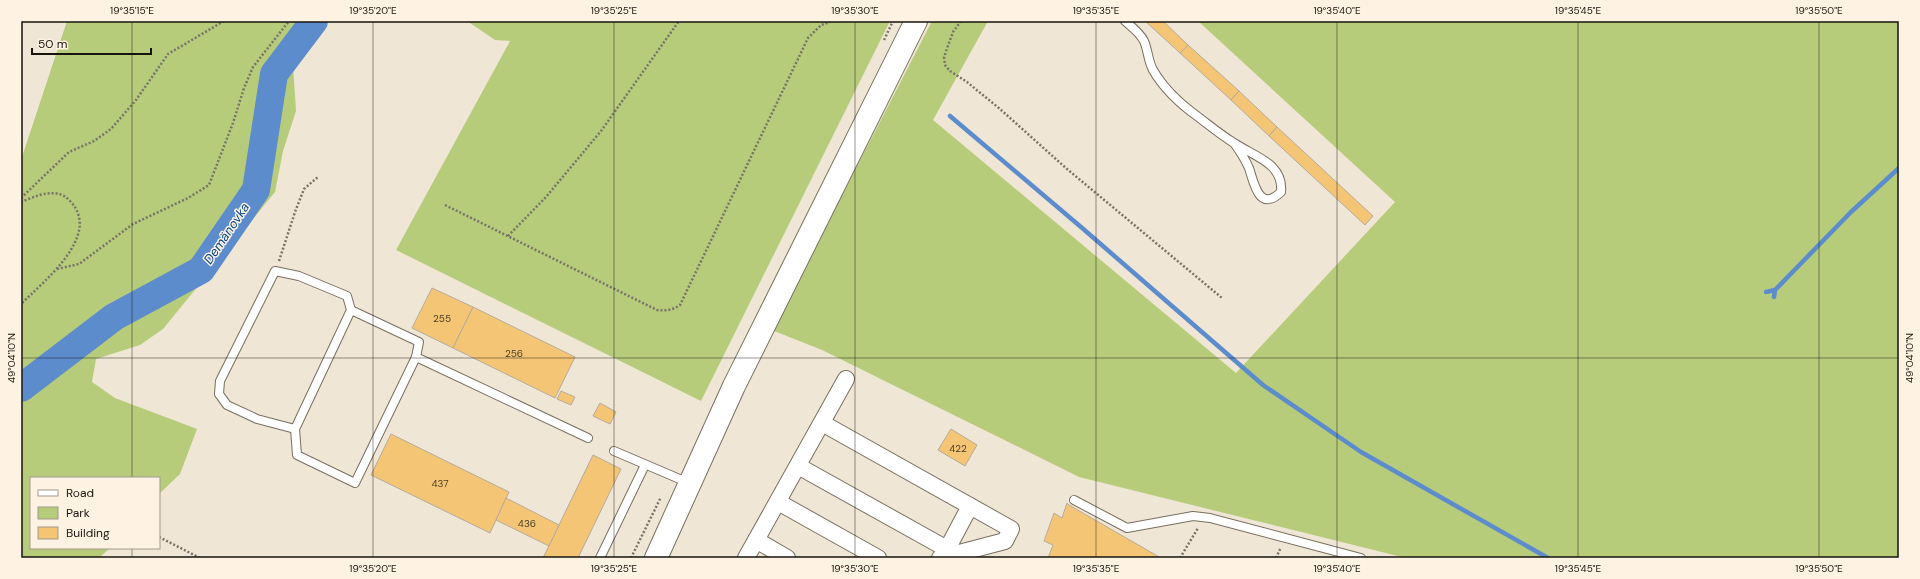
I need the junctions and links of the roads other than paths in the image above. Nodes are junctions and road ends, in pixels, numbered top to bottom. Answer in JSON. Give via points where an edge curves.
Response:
{"nodes":[{"id":1,"x":916,"y":21,"type":"edge"},
{"id":2,"x":1125,"y":21,"type":"edge"},
{"id":3,"x":1234,"y":144,"type":"junction"},
{"id":4,"x":351,"y":310,"type":"junction"},
{"id":5,"x":416,"y":357,"type":"junction"},
{"id":6,"x":846,"y":379,"type":"dead end"},
{"id":7,"x":822,"y":423,"type":"junction"},
{"id":8,"x":295,"y":429,"type":"junction"},
{"id":9,"x":588,"y":438,"type":"dead end"},
{"id":10,"x":614,"y":451,"type":"dead end"},
{"id":11,"x":645,"y":465,"type":"junction"},
{"id":12,"x":798,"y":466,"type":"junction"},
{"id":13,"x":689,"y":484,"type":"junction"},
{"id":14,"x":1074,"y":500,"type":"dead end"},
{"id":15,"x":778,"y":502,"type":"junction"},
{"id":16,"x":970,"y":506,"type":"junction"},
{"id":17,"x":756,"y":540,"type":"junction"},
{"id":18,"x":659,"y":555,"type":"edge"},
{"id":19,"x":943,"y":555,"type":"edge"},
{"id":20,"x":600,"y":558,"type":"edge"},
{"id":21,"x":746,"y":558,"type":"edge"},
{"id":22,"x":787,"y":558,"type":"edge"},
{"id":23,"x":878,"y":558,"type":"edge"},
{"id":24,"x":1361,"y":558,"type":"edge"}],
"edges":[{"from":1,"to":13,"type":"main road","via":[[734,386]]},
{"from":2,"to":3,"type":"lane","via":[[1145,42],[1152,69],[1165,88],[1180,104]]},
{"from":3,"to":3,"type":"lane","via":[[1273,166],[1280,175],[1282,184],[1281,192],[1276,197],[1268,199],[1256,192],[1244,156]]},
{"from":4,"to":5,"type":"lane","via":[[419,342]]},
{"from":4,"to":8,"type":"lane"},
{"from":4,"to":8,"type":"lane","via":[[347,296],[299,276],[275,271],[220,381],[219,394],[227,405],[257,419]]},
{"from":5,"to":8,"type":"lane","via":[[355,483],[297,455]]},
{"from":5,"to":9,"type":"lane"},
{"from":6,"to":7,"type":"street"},
{"from":7,"to":12,"type":"street"},
{"from":7,"to":16,"type":"street"},
{"from":10,"to":11,"type":"lane"},
{"from":11,"to":13,"type":"lane"},
{"from":11,"to":20,"type":"lane"},
{"from":12,"to":15,"type":"street"},
{"from":12,"to":19,"type":"street"},
{"from":13,"to":18,"type":"main road"},
{"from":14,"to":24,"type":"lane","via":[[1127,528],[1193,516],[1204,517]]},
{"from":15,"to":17,"type":"street"},
{"from":15,"to":23,"type":"street"},
{"from":16,"to":19,"type":"street"},
{"from":16,"to":19,"type":"street","via":[[1011,529],[1005,541]]},
{"from":17,"to":21,"type":"street"},
{"from":17,"to":22,"type":"street"}]}
